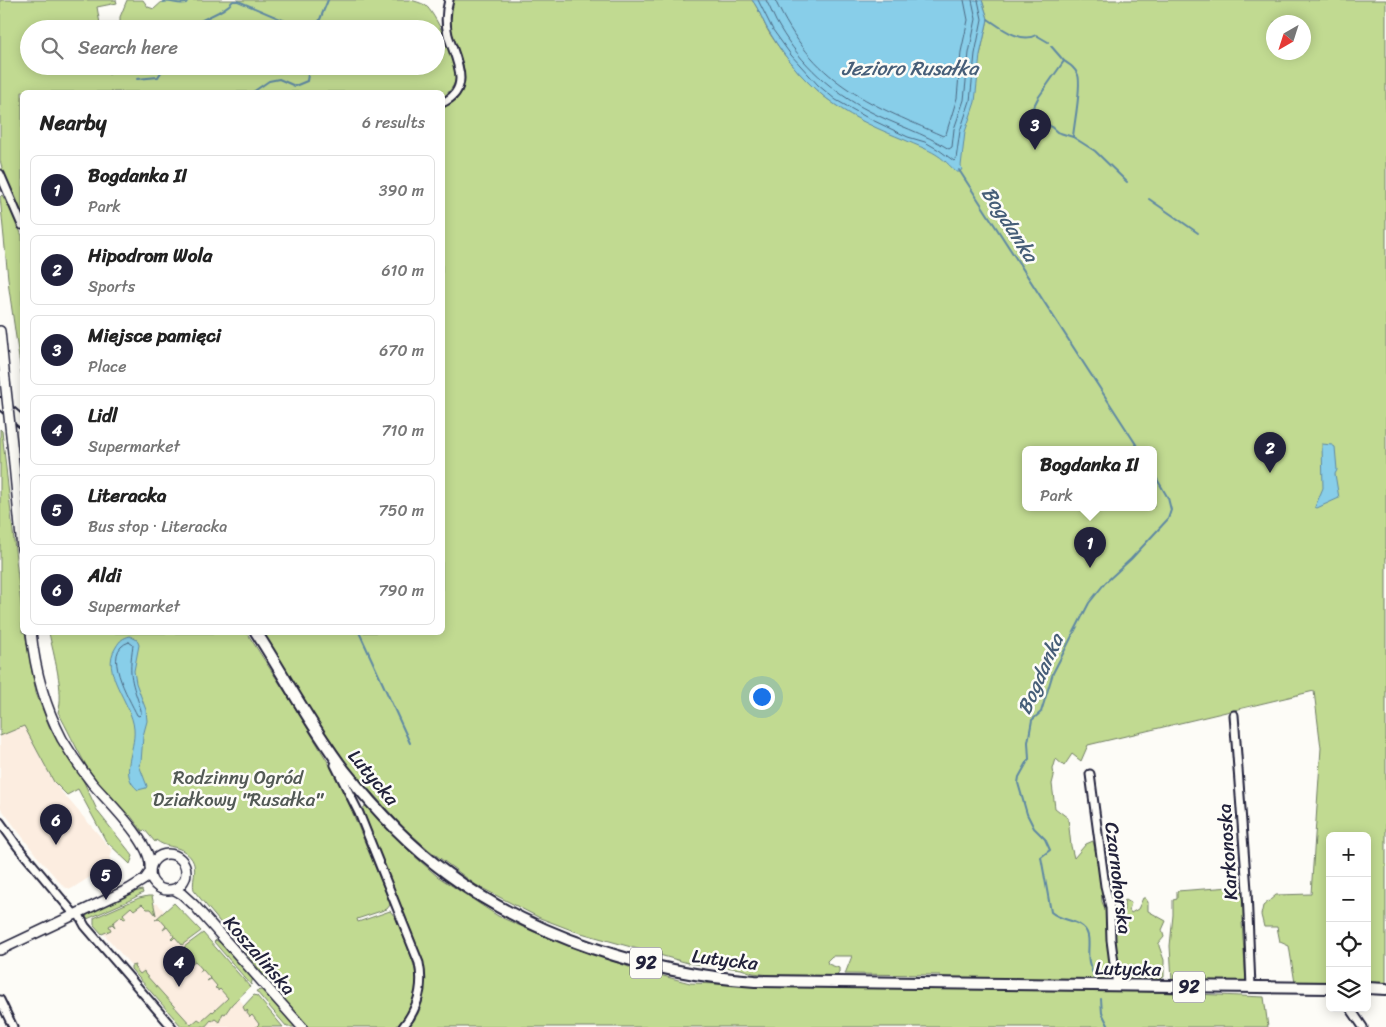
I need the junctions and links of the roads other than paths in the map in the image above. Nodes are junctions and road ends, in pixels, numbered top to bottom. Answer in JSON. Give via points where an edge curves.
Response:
{"nodes":[{"id":1,"x":449,"y":0,"type":"edge"},
{"id":2,"x":445,"y":102,"type":"edge"},
{"id":3,"x":1,"y":176,"type":"edge"},
{"id":4,"x":20,"y":220,"type":"edge"},
{"id":5,"x":0,"y":331,"type":"edge"},
{"id":6,"x":0,"y":404,"type":"edge"},
{"id":7,"x":20,"y":420,"type":"edge"},
{"id":8,"x":20,"y":527,"type":"edge"},
{"id":9,"x":31,"y":635,"type":"edge"},
{"id":10,"x":258,"y":635,"type":"edge"},
{"id":11,"x":1234,"y":715,"type":"dead end"},
{"id":12,"x":321,"y":737,"type":"junction"},
{"id":13,"x":1090,"y":774,"type":"dead end"},
{"id":14,"x":368,"y":799,"type":"junction"},
{"id":15,"x":359,"y":813,"type":"junction"},
{"id":16,"x":0,"y":822,"type":"edge"},
{"id":17,"x":142,"y":842,"type":"junction"},
{"id":18,"x":164,"y":854,"type":"junction"},
{"id":19,"x":150,"y":870,"type":"junction"},
{"id":20,"x":185,"y":880,"type":"junction"},
{"id":21,"x":157,"y":887,"type":"junction"},
{"id":22,"x":129,"y":889,"type":"junction"},
{"id":23,"x":175,"y":890,"type":"junction"},
{"id":24,"x":194,"y":904,"type":"junction"},
{"id":25,"x":76,"y":914,"type":"junction"},
{"id":26,"x":0,"y":950,"type":"edge"},
{"id":27,"x":1117,"y":986,"type":"junction"},
{"id":28,"x":1251,"y":987,"type":"junction"},
{"id":29,"x":1326,"y":988,"type":"edge"},
{"id":30,"x":1371,"y":988,"type":"edge"},
{"id":31,"x":1386,"y":988,"type":"edge"},
{"id":32,"x":0,"y":1000,"type":"edge"},
{"id":33,"x":1353,"y":1012,"type":"edge"},
{"id":34,"x":168,"y":1026,"type":"edge"},
{"id":35,"x":13,"y":1027,"type":"edge"},
{"id":36,"x":302,"y":1027,"type":"edge"},
{"id":37,"x":403,"y":1027,"type":"edge"},
{"id":38,"x":1362,"y":1027,"type":"edge"}],
"edges":[{"from":1,"to":2,"type":"street","via":[[446,26],[461,79],[454,96]]},
{"from":3,"to":4,"type":"street"},
{"from":5,"to":8,"type":"street","bridge":true},
{"from":6,"to":7,"type":"main road"},
{"from":9,"to":17,"type":"street","via":[[41,688],[63,739],[93,784]]},
{"from":10,"to":12,"type":"main road","name":"Lutycka","number":"92"},
{"from":11,"to":28,"type":"street","name":"Karkonoska"},
{"from":12,"to":14,"type":"main road","name":"Lutycka","number":"92"},
{"from":12,"to":15,"type":"street"},
{"from":13,"to":27,"type":"street","name":"Czarnohorska","via":[[1104,886],[1110,907]]},
{"from":14,"to":15,"type":"street","via":[[360,804]]},
{"from":14,"to":27,"type":"main road","name":"Lutycka","number":"92","via":[[427,858],[482,898],[568,938],[645,963],[696,974],[755,981]]},
{"from":15,"to":37,"type":"street","via":[[420,969],[419,999]]},
{"from":16,"to":25,"type":"street"},
{"from":17,"to":18,"type":"street"},
{"from":17,"to":19,"type":"street","via":[[149,856]]},
{"from":18,"to":19,"type":"street","via":[[154,861]]},
{"from":18,"to":20,"type":"street","via":[[177,856],[183,861]]},
{"from":19,"to":21,"type":"street"},
{"from":19,"to":22,"type":"street","via":[[145,879]]},
{"from":20,"to":23,"type":"street"},
{"from":20,"to":24,"type":"street","name":"Koszalińska"},
{"from":21,"to":22,"type":"street"},
{"from":21,"to":23,"type":"street"},
{"from":22,"to":25,"type":"street"},
{"from":23,"to":24,"type":"street","name":"Koszalińska"},
{"from":24,"to":36,"type":"street","name":"Koszalińska"},
{"from":25,"to":26,"type":"street"},
{"from":25,"to":34,"type":"street"},
{"from":27,"to":28,"type":"main road","name":"Lutycka","number":"92"},
{"from":28,"to":29,"type":"main road","name":"Lutycka","number":"92"},
{"from":30,"to":31,"type":"main road"},
{"from":32,"to":35,"type":"street"},
{"from":33,"to":38,"type":"street"}]}
